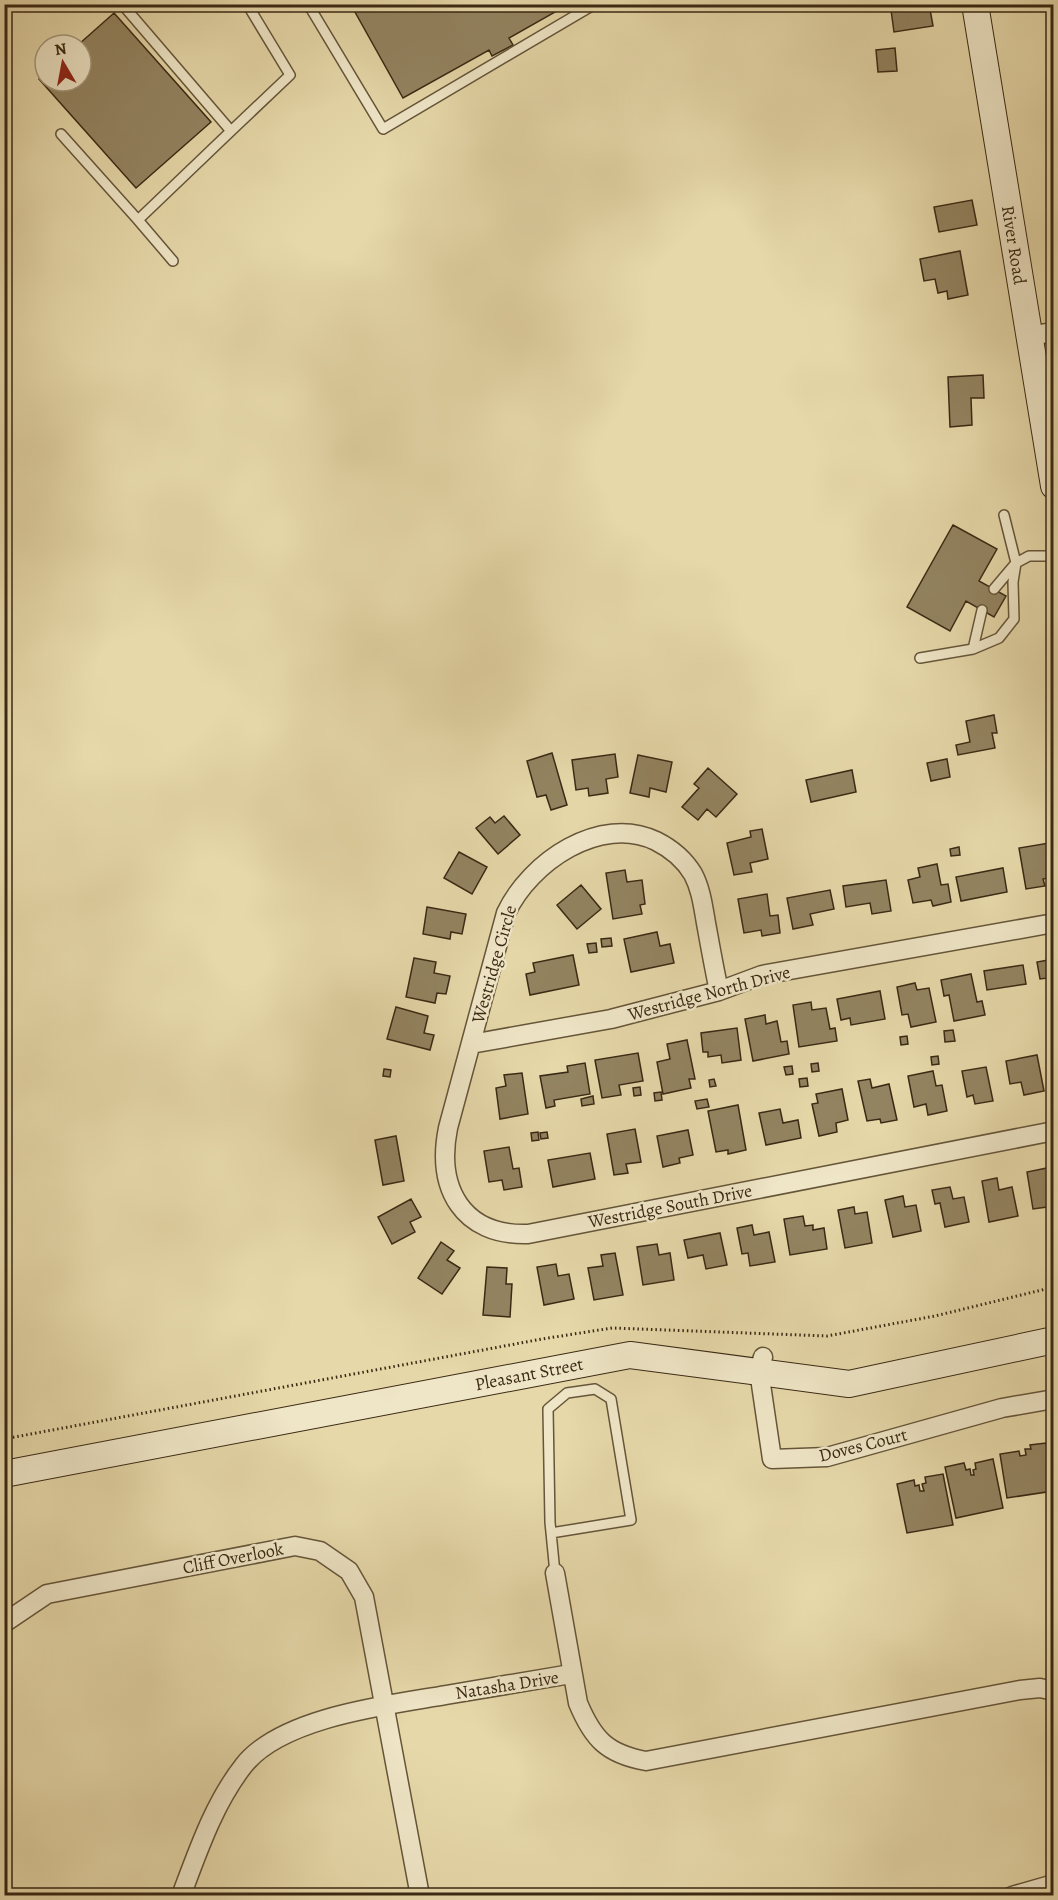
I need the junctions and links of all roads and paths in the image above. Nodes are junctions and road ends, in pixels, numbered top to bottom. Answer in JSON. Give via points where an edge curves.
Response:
{"nodes":[{"id":1,"x":122,"y":4,"type":"edge"},
{"id":2,"x":247,"y":4,"type":"edge"},
{"id":3,"x":308,"y":4,"type":"edge"},
{"id":4,"x":595,"y":4,"type":"edge"},
{"id":5,"x":975,"y":4,"type":"edge"},
{"id":6,"x":231,"y":131,"type":"junction"},
{"id":7,"x":61,"y":134,"type":"dead end"},
{"id":8,"x":138,"y":220,"type":"junction"},
{"id":9,"x":173,"y":261,"type":"dead end"},
{"id":10,"x":1053,"y":332,"type":"edge"},
{"id":11,"x":1028,"y":336,"type":"junction"},
{"id":12,"x":1053,"y":486,"type":"edge"},
{"id":13,"x":1004,"y":515,"type":"dead end"},
{"id":14,"x":1053,"y":556,"type":"edge"},
{"id":15,"x":1016,"y":563,"type":"junction"},
{"id":16,"x":994,"y":589,"type":"dead end"},
{"id":17,"x":982,"y":610,"type":"dead end"},
{"id":18,"x":973,"y":649,"type":"junction"},
{"id":19,"x":920,"y":658,"type":"dead end"},
{"id":20,"x":1053,"y":923,"type":"edge"},
{"id":21,"x":718,"y":991,"type":"junction"},
{"id":22,"x":471,"y":1044,"type":"junction"},
{"id":23,"x":1053,"y":1131,"type":"edge"},
{"id":24,"x":1053,"y":1322,"type":"edge"},
{"id":25,"x":1053,"y":1340,"type":"edge"},
{"id":26,"x":761,"y":1364,"type":"junction"},
{"id":27,"x":1053,"y":1399,"type":"edge"},
{"id":28,"x":4,"y":1456,"type":"edge"},
{"id":29,"x":4,"y":1474,"type":"edge"},
{"id":30,"x":551,"y":1533,"type":"junction"},
{"id":31,"x":555,"y":1573,"type":"joint"},
{"id":32,"x":4,"y":1623,"type":"edge"},
{"id":33,"x":572,"y":1674,"type":"junction"},
{"id":34,"x":1053,"y":1691,"type":"edge"},
{"id":35,"x":384,"y":1705,"type":"junction"},
{"id":36,"x":1053,"y":1884,"type":"edge"},
{"id":37,"x":181,"y":1896,"type":"edge"},
{"id":38,"x":420,"y":1896,"type":"edge"},
{"id":39,"x":1012,"y":1896,"type":"edge"}],
"edges":[{"from":1,"to":6,"type":"lane"},
{"from":2,"to":6,"type":"lane","via":[[290,75]]},
{"from":3,"to":4,"type":"lane","via":[[383,129]]},
{"from":5,"to":11,"type":"main road","name":"River Road"},
{"from":6,"to":8,"type":"lane"},
{"from":7,"to":8,"type":"lane"},
{"from":8,"to":9,"type":"lane"},
{"from":10,"to":11,"type":"street"},
{"from":11,"to":12,"type":"main road","name":"River Road"},
{"from":13,"to":15,"type":"lane"},
{"from":14,"to":15,"type":"lane","via":[[1029,556]]},
{"from":15,"to":16,"type":"lane"},
{"from":15,"to":18,"type":"lane","via":[[1014,619],[999,638]]},
{"from":17,"to":18,"type":"lane"},
{"from":18,"to":19,"type":"lane"},
{"from":20,"to":21,"type":"street","name":"Westridge North Drive","via":[[762,975]]},
{"from":21,"to":22,"type":"street","name":"Westridge North Drive","via":[[611,1019]]},
{"from":21,"to":22,"type":"street","name":"Westridge Circle","via":[[701,894],[681,856],[645,836],[624,832],[587,838],[550,861],[514,896]]},
{"from":22,"to":23,"type":"street","name":"Westridge South Drive","via":[[448,1128],[444,1168],[453,1196],[463,1210],[491,1230],[509,1235]]},
{"from":24,"to":26,"type":"main road","name":"Pleasant Street","via":[[848,1368]]},
{"from":25,"to":26,"type":"main road","name":"Pleasant Street","via":[[849,1384]]},
{"from":26,"to":27,"type":"street","name":"Doves Court","via":[[772,1459],[827,1457],[1002,1408]]},
{"from":26,"to":28,"type":"main road","name":"Pleasant Street","via":[[623,1340]]},
{"from":26,"to":29,"type":"main road","name":"Pleasant Street","via":[[630,1355]]},
{"from":30,"to":30,"type":"lane","via":[[548,1409],[567,1393],[595,1389],[611,1399],[631,1520]]},
{"from":30,"to":31,"type":"lane"},
{"from":31,"to":33,"type":"street"},
{"from":32,"to":35,"type":"street","name":"Cliff Overlook","via":[[47,1594],[295,1546],[320,1551],[350,1571],[364,1597]]},
{"from":33,"to":34,"type":"street","name":"Natasha Drive","via":[[578,1703],[597,1738],[624,1757],[646,1761],[1020,1690]]},
{"from":33,"to":35,"type":"street","name":"Natasha Drive"},
{"from":35,"to":37,"type":"street","name":"Natasha Drive","via":[[311,1723],[264,1746],[251,1758],[231,1784],[204,1835]]},
{"from":35,"to":38,"type":"street","name":"Cliff Overlook"},
{"from":36,"to":39,"type":"street"}]}
